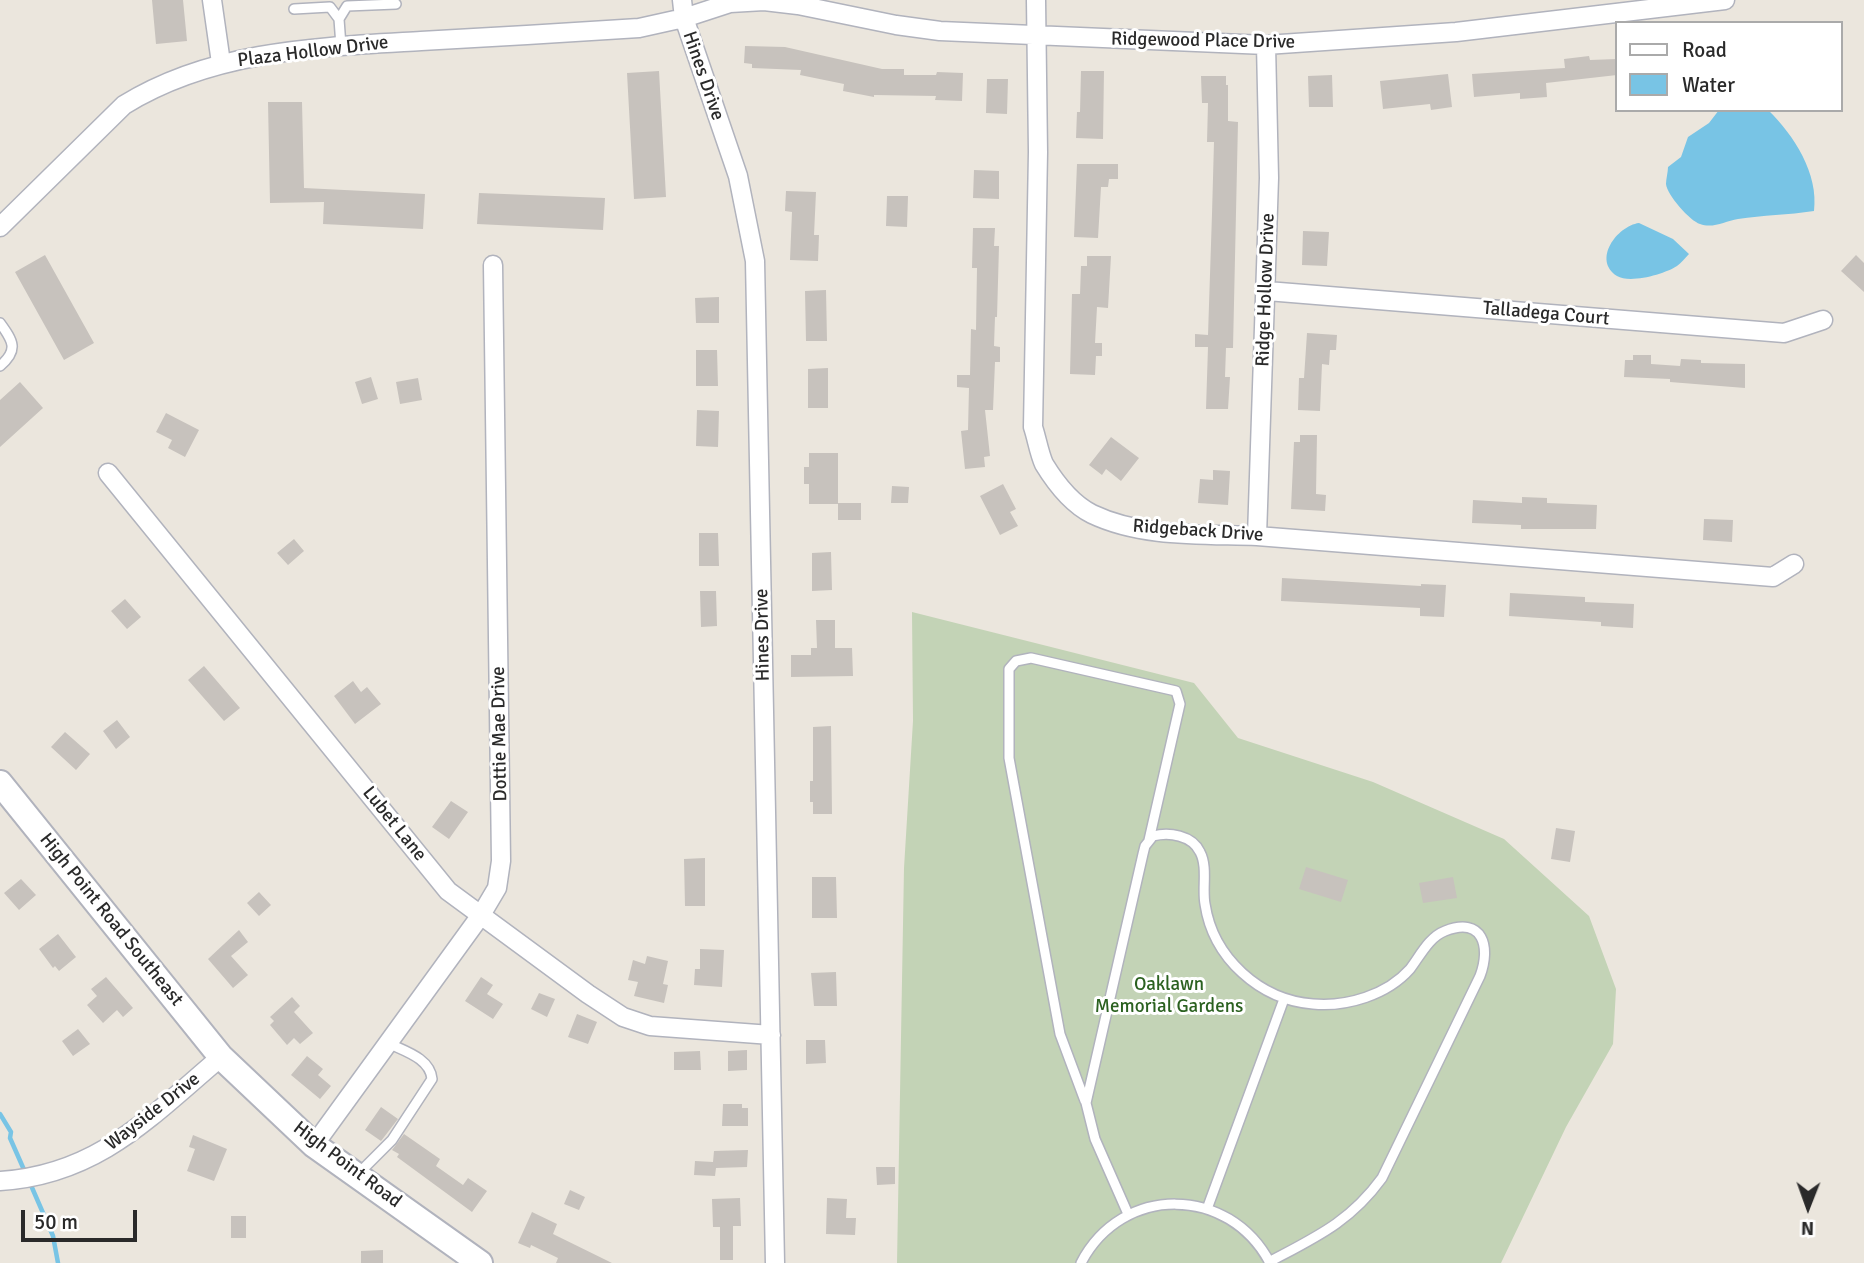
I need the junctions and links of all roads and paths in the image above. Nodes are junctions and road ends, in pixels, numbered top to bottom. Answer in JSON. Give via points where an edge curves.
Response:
{"nodes":[{"id":1,"x":212,"y":0,"type":"edge"},
{"id":2,"x":1037,"y":0,"type":"edge"},
{"id":3,"x":1725,"y":0,"type":"edge"},
{"id":4,"x":396,"y":4,"type":"dead end"},
{"id":5,"x":294,"y":9,"type":"dead end"},
{"id":6,"x":683,"y":9,"type":"edge"},
{"id":7,"x":339,"y":19,"type":"junction"},
{"id":8,"x":1038,"y":36,"type":"junction"},
{"id":9,"x":1266,"y":45,"type":"junction"},
{"id":10,"x":341,"y":46,"type":"junction"},
{"id":11,"x":221,"y":63,"type":"junction"},
{"id":12,"x":0,"y":227,"type":"edge"},
{"id":13,"x":493,"y":265,"type":"dead end"},
{"id":14,"x":1267,"y":291,"type":"junction"},
{"id":15,"x":1823,"y":320,"type":"dead end"},
{"id":16,"x":0,"y":323,"type":"edge"},
{"id":17,"x":0,"y":366,"type":"edge"},
{"id":18,"x":108,"y":473,"type":"dead end"},
{"id":19,"x":1257,"y":536,"type":"junction"},
{"id":20,"x":1794,"y":564,"type":"dead end"},
{"id":21,"x":0,"y":783,"type":"edge"},
{"id":22,"x":1149,"y":840,"type":"junction"},
{"id":23,"x":481,"y":915,"type":"junction"},
{"id":24,"x":1284,"y":999,"type":"junction"},
{"id":25,"x":771,"y":1035,"type":"junction"},
{"id":26,"x":388,"y":1043,"type":"junction"},
{"id":27,"x":221,"y":1057,"type":"junction"},
{"id":28,"x":1086,"y":1102,"type":"junction"},
{"id":29,"x":314,"y":1145,"type":"junction"},
{"id":30,"x":356,"y":1175,"type":"junction"},
{"id":31,"x":0,"y":1181,"type":"edge"},
{"id":32,"x":1207,"y":1209,"type":"junction"},
{"id":33,"x":1128,"y":1214,"type":"junction"},
{"id":34,"x":480,"y":1263,"type":"edge"},
{"id":35,"x":775,"y":1263,"type":"edge"},
{"id":36,"x":1081,"y":1263,"type":"edge"},
{"id":37,"x":1269,"y":1263,"type":"edge"}],
"edges":[{"from":1,"to":11,"type":"street"},
{"from":2,"to":8,"type":"street","name":"Ridgeback Drive"},
{"from":3,"to":9,"type":"street","name":"Ridgewood Place Drive","via":[[1456,32]]},
{"from":4,"to":7,"type":"lane","via":[[346,6]]},
{"from":5,"to":7,"type":"lane","via":[[330,7]]},
{"from":6,"to":8,"type":"street","name":"Ridgewood Place Drive","via":[[764,1],[940,31]]},
{"from":6,"to":10,"type":"street","name":"Plaza Hollow Drive","via":[[639,28]]},
{"from":6,"to":25,"type":"street","name":"Hines Drive","via":[[738,176],[755,261]]},
{"from":7,"to":10,"type":"lane"},
{"from":8,"to":9,"type":"street","name":"Ridgewood Place Drive"},
{"from":8,"to":19,"type":"street","name":"Ridgeback Drive","via":[[1033,428],[1043,462],[1065,493],[1090,513],[1128,527]]},
{"from":9,"to":14,"type":"street","name":"Ridge Hollow Drive"},
{"from":10,"to":11,"type":"street","name":"Plaza Hollow Drive"},
{"from":11,"to":12,"type":"street","name":"Plaza Hollow Drive","via":[[147,90],[124,105]]},
{"from":13,"to":23,"type":"street","name":"Dottie Mae Drive","via":[[501,860],[497,888]]},
{"from":14,"to":15,"type":"street","name":"Talladega Court","via":[[1784,333]]},
{"from":14,"to":19,"type":"street","name":"Ridge Hollow Drive"},
{"from":16,"to":17,"type":"lane","via":[[13,346]]},
{"from":18,"to":23,"type":"street","name":"Lubet Lane","via":[[448,891]]},
{"from":19,"to":20,"type":"street","name":"Ridgeback Drive","via":[[1773,577]]},
{"from":21,"to":27,"type":"main road","name":"High Point Road Southeast"},
{"from":22,"to":24,"type":"lane","via":[[1173,834],[1198,848],[1207,919],[1218,943],[1241,973]]},
{"from":22,"to":28,"type":"lane"},
{"from":22,"to":28,"type":"lane","via":[[1180,704],[1176,691],[1031,658],[1016,661],[1009,669],[1009,758],[1060,1034]]},
{"from":23,"to":25,"type":"street","name":"Lubet Lane","via":[[588,994],[636,1023]]},
{"from":23,"to":26,"type":"street","name":"Dottie Mae Drive"},
{"from":24,"to":32,"type":"lane"},
{"from":24,"to":37,"type":"lane","via":[[1324,1005],[1373,995],[1403,976],[1437,935],[1453,928],[1474,931],[1485,943],[1480,976],[1382,1178],[1342,1222]]},
{"from":25,"to":35,"type":"street","name":"Hines Drive"},
{"from":26,"to":29,"type":"street","name":"Dottie Mae Drive"},
{"from":26,"to":30,"type":"lane","via":[[422,1060],[432,1079],[392,1140]]},
{"from":27,"to":29,"type":"main road","name":"High Point Road"},
{"from":27,"to":31,"type":"street","name":"Wayside Drive","via":[[105,1151],[43,1175]]},
{"from":28,"to":33,"type":"lane","via":[[1095,1139]]},
{"from":29,"to":30,"type":"main road","name":"High Point Road"},
{"from":30,"to":34,"type":"main road","name":"High Point Road"},
{"from":32,"to":33,"type":"lane","via":[[1170,1204]]},
{"from":32,"to":37,"type":"lane","via":[[1249,1235]]},
{"from":33,"to":36,"type":"lane","via":[[1101,1235]]}]}
